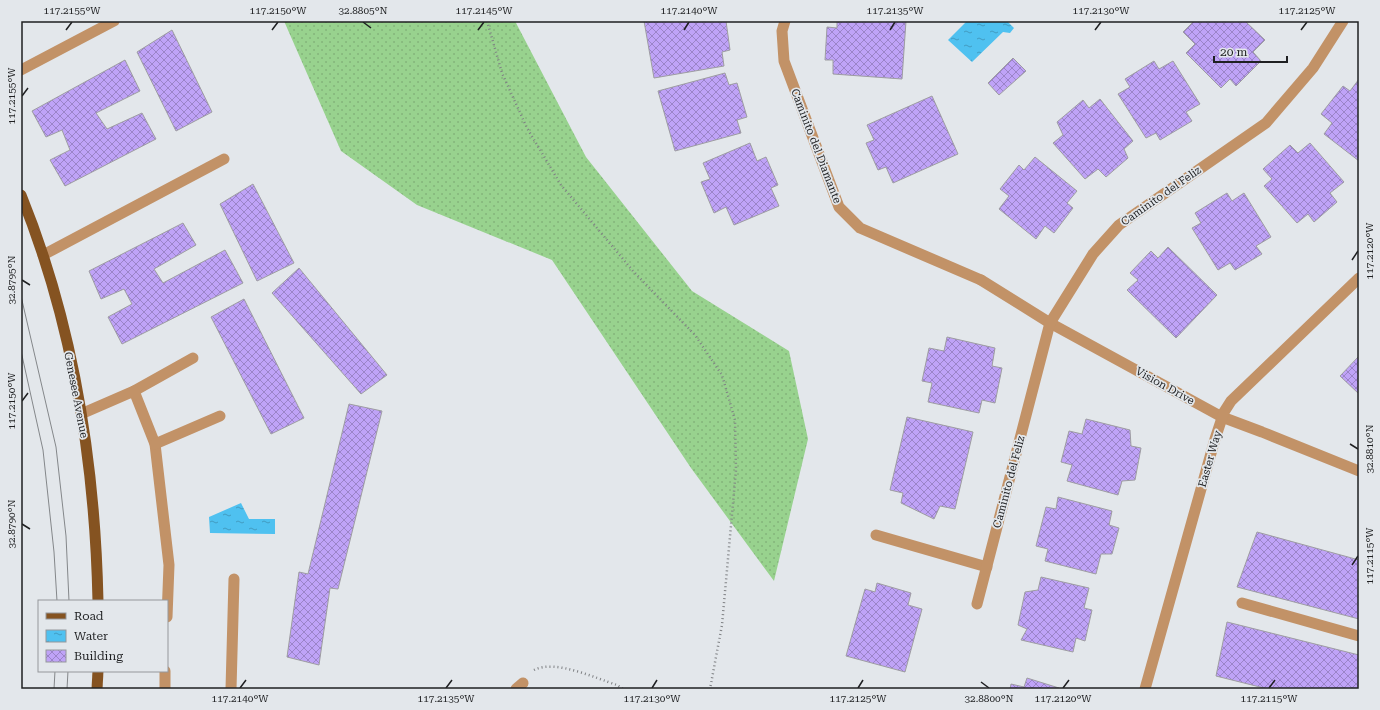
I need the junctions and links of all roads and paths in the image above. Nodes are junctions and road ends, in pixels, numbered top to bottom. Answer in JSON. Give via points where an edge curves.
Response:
{"nodes":[{"id":1,"x":114,"y":21,"type":"edge"},
{"id":2,"x":487,"y":21,"type":"edge"},
{"id":3,"x":785,"y":21,"type":"edge"},
{"id":4,"x":1343,"y":21,"type":"edge"},
{"id":5,"x":21,"y":70,"type":"edge"},
{"id":6,"x":224,"y":159,"type":"dead end"},
{"id":7,"x":21,"y":195,"type":"edge"},
{"id":8,"x":43,"y":255,"type":"junction"},
{"id":9,"x":1359,"y":278,"type":"edge"},
{"id":10,"x":981,"y":280,"type":"joint"},
{"id":11,"x":1050,"y":323,"type":"junction"},
{"id":12,"x":193,"y":358,"type":"dead end"},
{"id":13,"x":134,"y":391,"type":"junction"},
{"id":14,"x":81,"y":414,"type":"junction"},
{"id":15,"x":220,"y":416,"type":"dead end"},
{"id":16,"x":1222,"y":417,"type":"junction"},
{"id":17,"x":156,"y":444,"type":"junction"},
{"id":18,"x":1359,"y":471,"type":"edge"},
{"id":19,"x":876,"y":535,"type":"dead end"},
{"id":20,"x":987,"y":568,"type":"junction"},
{"id":21,"x":234,"y":579,"type":"dead end"},
{"id":22,"x":98,"y":600,"type":"edge"},
{"id":23,"x":167,"y":600,"type":"edge"},
{"id":24,"x":1242,"y":603,"type":"dead end"},
{"id":25,"x":977,"y":604,"type":"dead end"},
{"id":26,"x":1359,"y":636,"type":"edge"},
{"id":27,"x":98,"y":672,"type":"edge"},
{"id":28,"x":165,"y":672,"type":"edge"},
{"id":29,"x":519,"y":686,"type":"edge"},
{"id":30,"x":97,"y":689,"type":"edge"},
{"id":31,"x":165,"y":689,"type":"edge"},
{"id":32,"x":231,"y":689,"type":"edge"},
{"id":33,"x":623,"y":689,"type":"edge"},
{"id":34,"x":710,"y":689,"type":"edge"},
{"id":35,"x":1145,"y":689,"type":"edge"}],
"edges":[{"from":1,"to":5,"type":"street"},
{"from":2,"to":34,"type":"path","via":[[502,73],[527,128],[561,185],[633,272],[695,335],[722,375],[735,420],[736,470],[722,625]]},
{"from":3,"to":10,"type":"street","name":"Caminito del Diamante","via":[[782,31],[784,61],[839,207],[860,228]]},
{"from":4,"to":11,"type":"street","name":"Caminito del Feliz","via":[[1313,68],[1266,123],[1119,225],[1093,254]]},
{"from":6,"to":8,"type":"street"},
{"from":7,"to":8,"type":"main road","name":"Genesee Avenue"},
{"from":8,"to":14,"type":"main road","name":"Genesee Avenue","via":[[68,348]]},
{"from":9,"to":16,"type":"street","name":"Easter Way","via":[[1245,387]]},
{"from":10,"to":11,"type":"street","name":"Vision Drive"},
{"from":11,"to":16,"type":"street","name":"Vision Drive"},
{"from":11,"to":20,"type":"street","name":"Caminito del Feliz"},
{"from":12,"to":13,"type":"street"},
{"from":13,"to":14,"type":"street"},
{"from":13,"to":17,"type":"street"},
{"from":14,"to":22,"type":"main road","name":"Genesee Avenue","via":[[92,494]]},
{"from":15,"to":17,"type":"street"},
{"from":16,"to":18,"type":"street","name":"Vision Drive"},
{"from":16,"to":35,"type":"street","name":"Easter Way"},
{"from":17,"to":23,"type":"street","via":[[168,565]]},
{"from":19,"to":20,"type":"street"},
{"from":20,"to":25,"type":"street","name":"Caminito del Feliz"},
{"from":21,"to":32,"type":"street"},
{"from":24,"to":26,"type":"street"},
{"from":27,"to":30,"type":"main road"},
{"from":28,"to":31,"type":"street"},
{"from":29,"to":33,"type":"path","via":[[535,670],[547,665],[576,672]]}]}
